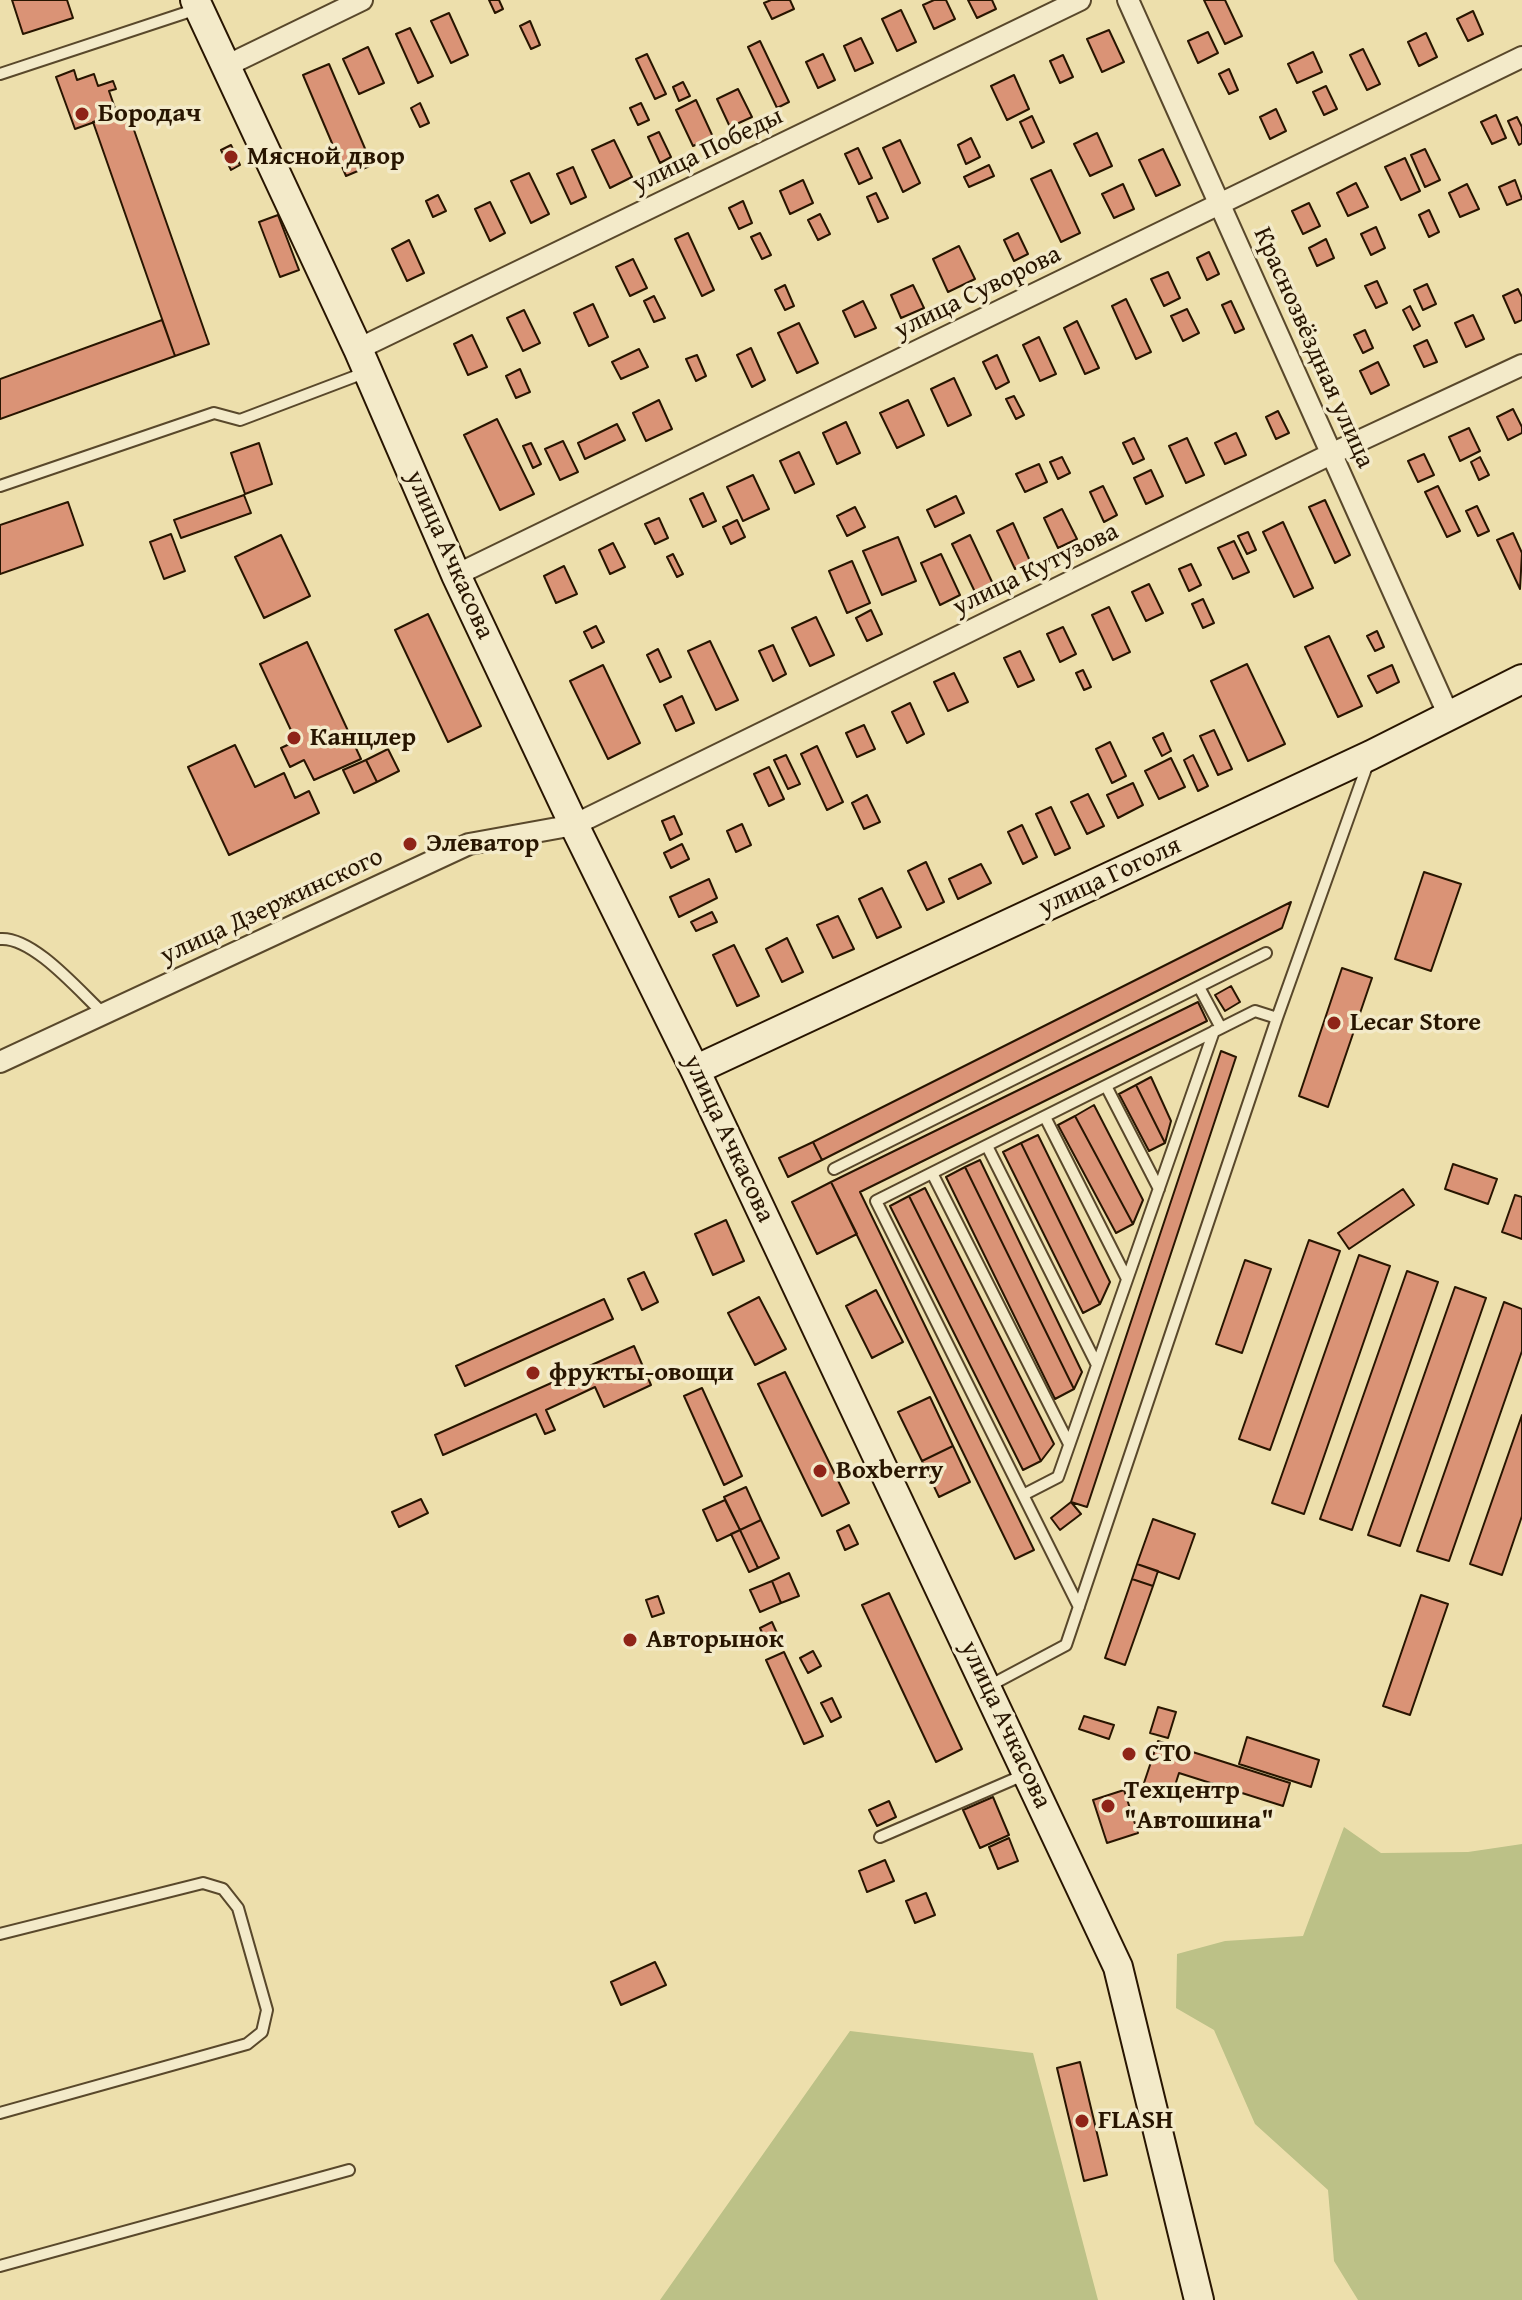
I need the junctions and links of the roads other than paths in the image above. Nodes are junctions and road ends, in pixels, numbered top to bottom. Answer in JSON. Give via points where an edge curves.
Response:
{"nodes":[{"id":1,"x":362,"y":0,"type":"edge"},
{"id":2,"x":1080,"y":0,"type":"edge"},
{"id":3,"x":1128,"y":0,"type":"edge"},
{"id":4,"x":197,"y":4,"type":"edge"},
{"id":5,"x":1522,"y":57,"type":"edge"},
{"id":6,"x":226,"y":66,"type":"junction"},
{"id":7,"x":0,"y":74,"type":"edge"},
{"id":8,"x":1221,"y":203,"type":"junction"},
{"id":9,"x":363,"y":360,"type":"junction"},
{"id":10,"x":1522,"y":365,"type":"edge"},
{"id":11,"x":1331,"y":454,"type":"junction"},
{"id":12,"x":0,"y":486,"type":"edge"},
{"id":13,"x":456,"y":575,"type":"junction"},
{"id":14,"x":1522,"y":679,"type":"edge"},
{"id":15,"x":1449,"y":716,"type":"junction"},
{"id":16,"x":1371,"y":755,"type":"junction"},
{"id":17,"x":574,"y":825,"type":"junction"},
{"id":18,"x":0,"y":939,"type":"edge"},
{"id":19,"x":1266,"y":953,"type":"dead end"},
{"id":20,"x":1199,"y":987,"type":"junction"},
{"id":21,"x":104,"y":1014,"type":"junction"},
{"id":22,"x":1277,"y":1018,"type":"junction"},
{"id":23,"x":1218,"y":1030,"type":"junction"},
{"id":24,"x":0,"y":1062,"type":"edge"},
{"id":25,"x":695,"y":1070,"type":"junction"},
{"id":26,"x":1106,"y":1086,"type":"junction"},
{"id":27,"x":1045,"y":1117,"type":"junction"},
{"id":28,"x":987,"y":1146,"type":"junction"},
{"id":29,"x":834,"y":1169,"type":"dead end"},
{"id":30,"x":932,"y":1173,"type":"junction"},
{"id":31,"x":1159,"y":1189,"type":"junction"},
{"id":32,"x":1127,"y":1279,"type":"junction"},
{"id":33,"x":1097,"y":1365,"type":"junction"},
{"id":34,"x":1069,"y":1444,"type":"junction"},
{"id":35,"x":1023,"y":1495,"type":"junction"},
{"id":36,"x":1079,"y":1607,"type":"junction"},
{"id":37,"x":987,"y":1687,"type":"junction"},
{"id":38,"x":1028,"y":1774,"type":"junction"},
{"id":39,"x":880,"y":1837,"type":"dead end"},
{"id":40,"x":0,"y":1934,"type":"edge"},
{"id":41,"x":0,"y":2113,"type":"edge"},
{"id":42,"x":349,"y":2170,"type":"dead end"},
{"id":43,"x":0,"y":2266,"type":"edge"},
{"id":44,"x":1199,"y":2300,"type":"edge"}],
"edges":[{"from":1,"to":6,"type":"street"},
{"from":2,"to":9,"type":"street","name":"улица Победы"},
{"from":3,"to":8,"type":"street","name":"Краснозвёздная улица"},
{"from":4,"to":6,"type":"main road","name":"улица Ачкасова"},
{"from":4,"to":7,"type":"lane"},
{"from":5,"to":8,"type":"street","name":"улица Суворова"},
{"from":6,"to":9,"type":"main road","name":"улица Ачкасова"},
{"from":8,"to":11,"type":"street","name":"Краснозвёздная улица"},
{"from":8,"to":13,"type":"street","name":"улица Суворова"},
{"from":9,"to":12,"type":"lane","via":[[240,420],[214,413]]},
{"from":9,"to":13,"type":"main road","name":"улица Ачкасова"},
{"from":10,"to":11,"type":"street","name":"улица Кутузова"},
{"from":11,"to":15,"type":"street","name":"Краснозвёздная улица"},
{"from":11,"to":17,"type":"street","name":"улица Кутузова"},
{"from":13,"to":17,"type":"main road","name":"улица Ачкасова"},
{"from":14,"to":15,"type":"main road","name":"улица Гоголя"},
{"from":15,"to":16,"type":"main road","name":"улица Гоголя"},
{"from":16,"to":22,"type":"lane"},
{"from":16,"to":25,"type":"main road","name":"улица Гоголя"},
{"from":17,"to":21,"type":"street","name":"улица Дзержинского","via":[[469,844]]},
{"from":17,"to":25,"type":"main road","name":"улица Ачкасова"},
{"from":18,"to":21,"type":"lane","via":[[11,938],[38,953]]},
{"from":19,"to":20,"type":"lane"},
{"from":20,"to":23,"type":"lane"},
{"from":20,"to":29,"type":"lane"},
{"from":21,"to":24,"type":"street","name":"улица Дзержинского"},
{"from":22,"to":23,"type":"lane","via":[[1255,1011]]},
{"from":22,"to":36,"type":"lane"},
{"from":23,"to":26,"type":"lane"},
{"from":23,"to":31,"type":"lane"},
{"from":25,"to":37,"type":"main road","name":"улица Ачкасова"},
{"from":26,"to":27,"type":"lane"},
{"from":26,"to":31,"type":"lane"},
{"from":27,"to":28,"type":"lane"},
{"from":27,"to":32,"type":"lane"},
{"from":28,"to":30,"type":"lane"},
{"from":28,"to":33,"type":"lane"},
{"from":30,"to":34,"type":"lane"},
{"from":30,"to":35,"type":"lane","via":[[876,1201]]},
{"from":31,"to":32,"type":"lane"},
{"from":32,"to":33,"type":"lane"},
{"from":33,"to":34,"type":"lane"},
{"from":34,"to":35,"type":"lane","via":[[1058,1477]]},
{"from":35,"to":36,"type":"lane"},
{"from":36,"to":37,"type":"lane","via":[[1066,1645]]},
{"from":37,"to":38,"type":"main road","name":"улица Ачкасова"},
{"from":38,"to":39,"type":"lane"},
{"from":38,"to":44,"type":"main road","name":"улица Ачкасова","via":[[1118,1967]]},
{"from":40,"to":41,"type":"lane","via":[[203,1883],[223,1889],[238,1908],[267,2010],[262,2032],[247,2044]]},
{"from":42,"to":43,"type":"lane"}]}
